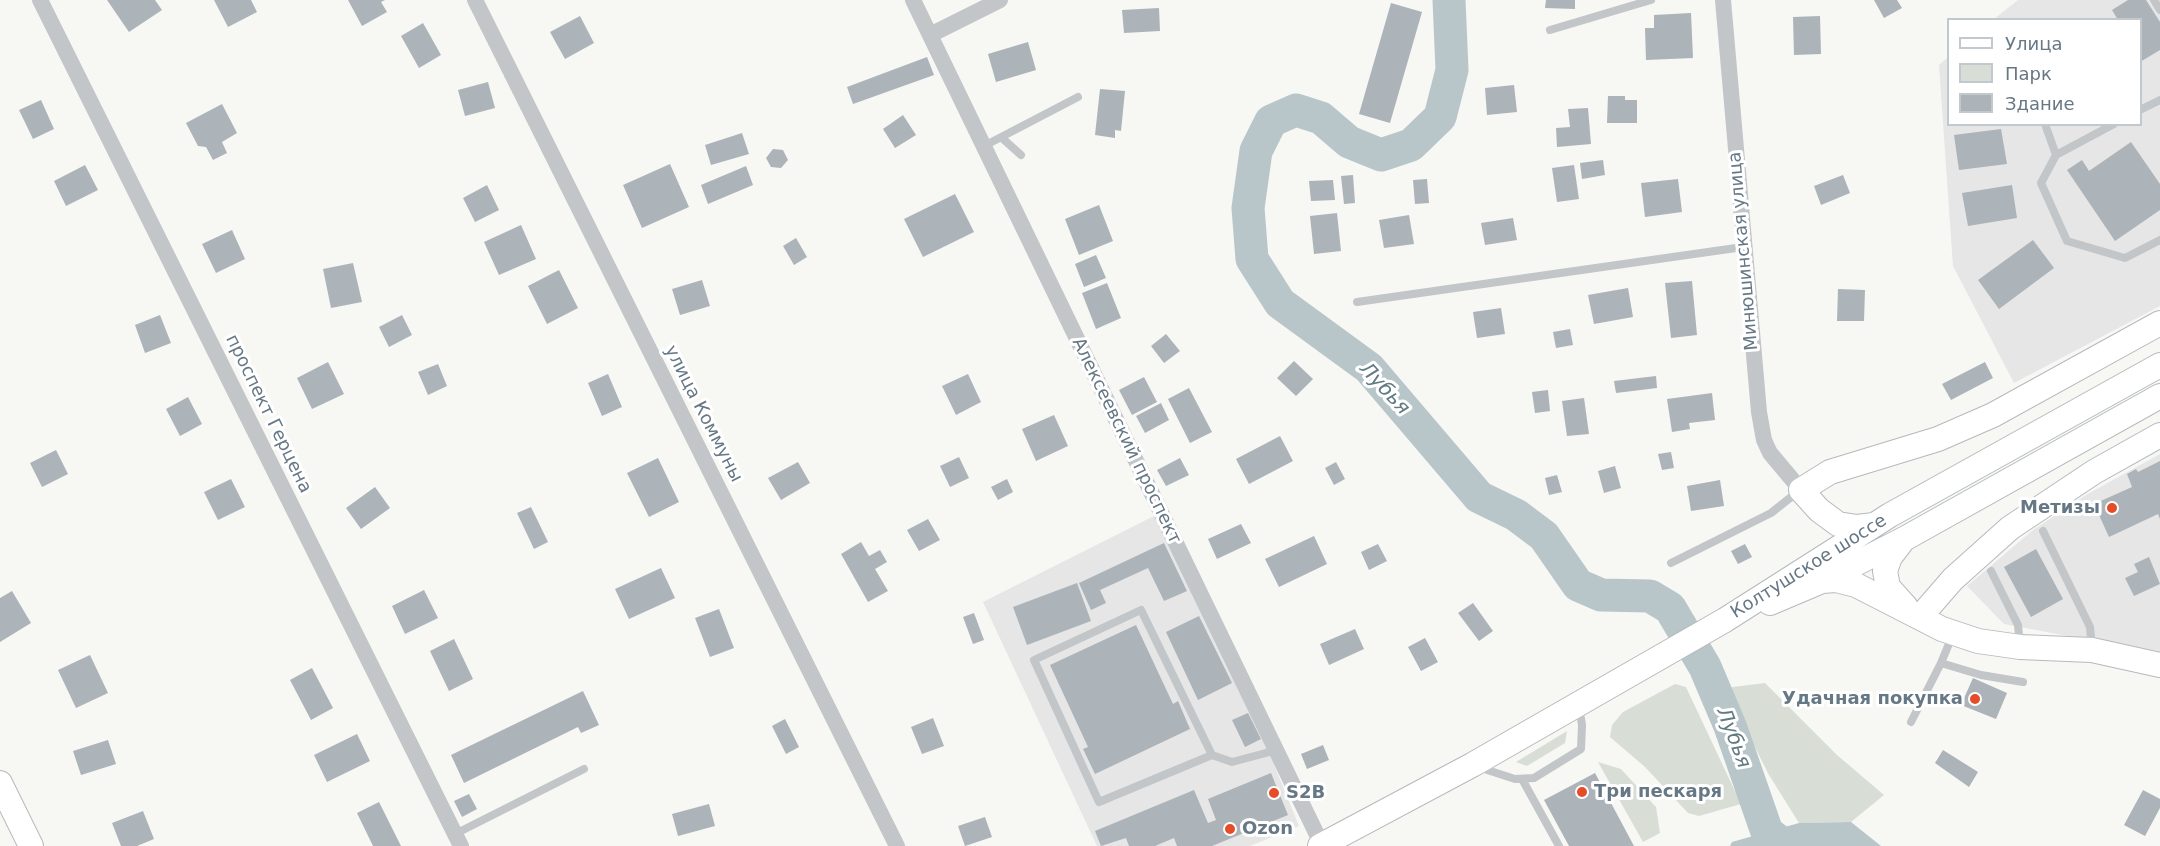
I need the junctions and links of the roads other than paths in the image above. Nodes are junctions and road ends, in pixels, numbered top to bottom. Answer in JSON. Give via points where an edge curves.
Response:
{"nodes":[{"id":1,"x":40,"y":0,"type":"edge"},
{"id":2,"x":475,"y":0,"type":"edge"},
{"id":3,"x":913,"y":0,"type":"edge"},
{"id":4,"x":1000,"y":0,"type":"edge"},
{"id":5,"x":1651,"y":0,"type":"edge"},
{"id":6,"x":1723,"y":0,"type":"edge"},
{"id":7,"x":2154,"y":0,"type":"edge"},
{"id":8,"x":2160,"y":10,"type":"edge"},
{"id":9,"x":1550,"y":30,"type":"dead end"},
{"id":10,"x":930,"y":35,"type":"junction"},
{"id":11,"x":1078,"y":97,"type":"dead end"},
{"id":12,"x":2160,"y":100,"type":"edge"},
{"id":13,"x":2142,"y":109,"type":"edge"},
{"id":14,"x":2046,"y":126,"type":"edge"},
{"id":15,"x":2110,"y":126,"type":"edge"},
{"id":16,"x":1002,"y":138,"type":"junction"},
{"id":17,"x":984,"y":146,"type":"junction"},
{"id":18,"x":1020,"y":155,"type":"dead end"},
{"id":19,"x":2056,"y":155,"type":"junction"},
{"id":20,"x":2160,"y":240,"type":"edge"},
{"id":21,"x":1743,"y":247,"type":"junction"},
{"id":22,"x":1357,"y":302,"type":"dead end"},
{"id":23,"x":2160,"y":323,"type":"edge"},
{"id":24,"x":2160,"y":365,"type":"edge"},
{"id":25,"x":2160,"y":396,"type":"edge"},
{"id":26,"x":2160,"y":435,"type":"edge"},
{"id":27,"x":1801,"y":490,"type":"junction"},
{"id":28,"x":1882,"y":520,"type":"junction"},
{"id":29,"x":2043,"y":531,"type":"dead end"},
{"id":30,"x":1904,"y":539,"type":"junction"},
{"id":31,"x":1671,"y":563,"type":"dead end"},
{"id":32,"x":1991,"y":571,"type":"dead end"},
{"id":33,"x":1817,"y":572,"type":"junction"},
{"id":34,"x":1920,"y":617,"type":"junction"},
{"id":35,"x":1953,"y":634,"type":"junction"},
{"id":36,"x":2020,"y":647,"type":"junction"},
{"id":37,"x":2092,"y":650,"type":"junction"},
{"id":38,"x":1941,"y":663,"type":"junction"},
{"id":39,"x":2160,"y":665,"type":"edge"},
{"id":40,"x":2023,"y":682,"type":"dead end"},
{"id":41,"x":1579,"y":704,"type":"junction"},
{"id":42,"x":1911,"y":722,"type":"dead end"},
{"id":43,"x":1277,"y":750,"type":"junction"},
{"id":44,"x":1212,"y":755,"type":"junction"},
{"id":45,"x":1472,"y":765,"type":"junction"},
{"id":46,"x":584,"y":769,"type":"dead end"},
{"id":47,"x":1522,"y":778,"type":"junction"},
{"id":48,"x":0,"y":783,"type":"edge"},
{"id":49,"x":458,"y":840,"type":"edge"},
{"id":50,"x":31,"y":846,"type":"edge"},
{"id":51,"x":897,"y":846,"type":"edge"},
{"id":52,"x":1322,"y":846,"type":"edge"},
{"id":53,"x":1558,"y":846,"type":"edge"}],
"edges":[{"from":1,"to":49,"type":"street","name":"проспект Герцена"},
{"from":2,"to":51,"type":"street","name":"улица Коммуны"},
{"from":3,"to":10,"type":"street","name":"Алексеевский проспект"},
{"from":4,"to":10,"type":"street"},
{"from":5,"to":9,"type":"lane"},
{"from":6,"to":21,"type":"street","name":"Минюшинская улица"},
{"from":7,"to":8,"type":"lane"},
{"from":10,"to":17,"type":"street","name":"Алексеевский проспект"},
{"from":11,"to":16,"type":"lane"},
{"from":12,"to":13,"type":"lane"},
{"from":14,"to":19,"type":"lane"},
{"from":15,"to":19,"type":"lane"},
{"from":16,"to":17,"type":"lane"},
{"from":16,"to":18,"type":"lane"},
{"from":17,"to":43,"type":"street","name":"Алексеевский проспект"},
{"from":19,"to":20,"type":"lane","via":[[2041,183],[2067,241],[2125,258]]},
{"from":21,"to":22,"type":"lane"},
{"from":21,"to":27,"type":"street","name":"Минюшинская улица","via":[[1764,440]]},
{"from":23,"to":27,"type":"street","via":[[1993,415],[1938,439],[1830,472]]},
{"from":24,"to":28,"type":"street","name":"Колтушское шоссе"},
{"from":25,"to":30,"type":"street","name":"Колтушское шоссе"},
{"from":26,"to":34,"type":"street","via":[[2094,472],[2010,528],[1953,579]]},
{"from":27,"to":28,"type":"street","name":"Минюшинская улица","via":[[1838,524],[1857,527]]},
{"from":27,"to":31,"type":"lane","via":[[1771,513]]},
{"from":27,"to":33,"type":"street","name":"Минюшинская улица","via":[[1821,533]]},
{"from":28,"to":33,"type":"street","name":"Колтушское шоссе"},
{"from":29,"to":37,"type":"lane","via":[[2090,627]]},
{"from":30,"to":33,"type":"street","name":"Колтушское шоссе"},
{"from":30,"to":34,"type":"street","via":[[1890,556],[1885,571],[1888,587],[1898,601]]},
{"from":32,"to":36,"type":"lane","via":[[2018,625]]},
{"from":33,"to":34,"type":"street","via":[[1856,585]]},
{"from":33,"to":41,"type":"street","name":"Колтушское шоссе"},
{"from":34,"to":35,"type":"street"},
{"from":35,"to":36,"type":"street"},
{"from":35,"to":38,"type":"lane"},
{"from":36,"to":37,"type":"street"},
{"from":37,"to":39,"type":"street"},
{"from":38,"to":40,"type":"lane"},
{"from":38,"to":42,"type":"lane"},
{"from":41,"to":45,"type":"street"},
{"from":41,"to":47,"type":"lane","via":[[1581,749],[1534,778]]},
{"from":43,"to":44,"type":"lane","via":[[1232,762]]},
{"from":43,"to":52,"type":"street","name":"Алексеевский проспект"},
{"from":44,"to":44,"type":"lane","via":[[1100,802],[1034,660],[1141,610]]},
{"from":45,"to":47,"type":"lane"},
{"from":45,"to":52,"type":"street"},
{"from":46,"to":49,"type":"lane"},
{"from":47,"to":53,"type":"lane"},
{"from":48,"to":50,"type":"street"}]}
